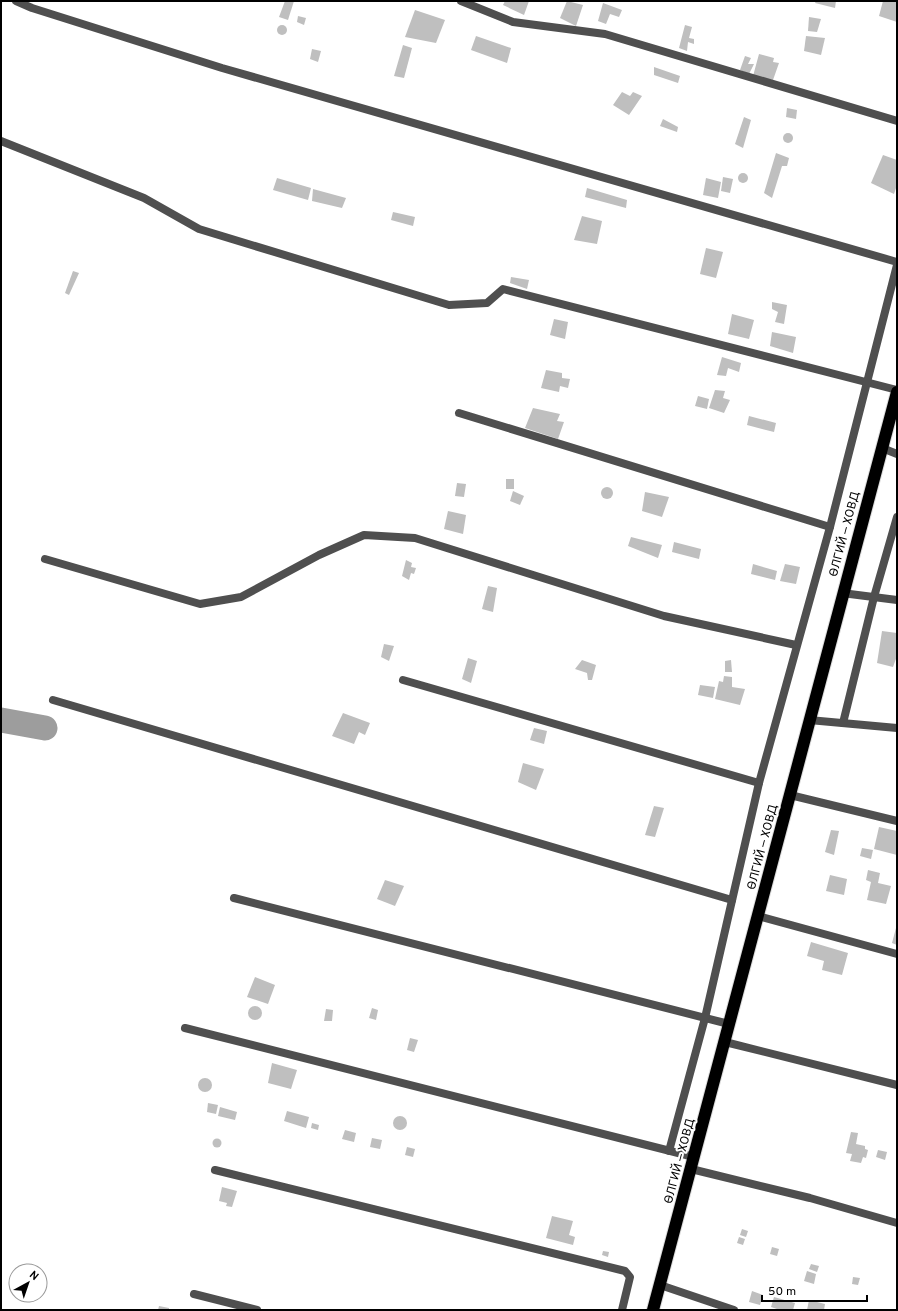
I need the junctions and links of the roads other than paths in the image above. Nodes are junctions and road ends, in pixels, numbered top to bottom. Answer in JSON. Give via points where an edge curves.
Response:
{"nodes":[{"id":1,"x":16,"y":1,"type":"edge"},
{"id":2,"x":461,"y":1,"type":"edge"},
{"id":3,"x":897,"y":120,"type":"edge"},
{"id":4,"x":1,"y":141,"type":"edge"},
{"id":5,"x":897,"y":263,"type":"edge"},
{"id":6,"x":866,"y":383,"type":"junction"},
{"id":7,"x":897,"y":391,"type":"edge"},
{"id":8,"x":459,"y":413,"type":"dead end"},
{"id":9,"x":882,"y":448,"type":"junction"},
{"id":10,"x":897,"y":454,"type":"edge"},
{"id":11,"x":897,"y":517,"type":"edge"},
{"id":12,"x":830,"y":527,"type":"junction"},
{"id":13,"x":46,"y":559,"type":"dead end"},
{"id":14,"x":842,"y":593,"type":"junction"},
{"id":15,"x":874,"y":597,"type":"junction"},
{"id":16,"x":897,"y":600,"type":"edge"},
{"id":17,"x":796,"y":645,"type":"junction"},
{"id":18,"x":403,"y":680,"type":"dead end"},
{"id":19,"x":53,"y":700,"type":"dead end"},
{"id":20,"x":809,"y":720,"type":"junction"},
{"id":21,"x":843,"y":723,"type":"junction"},
{"id":22,"x":897,"y":728,"type":"edge"},
{"id":23,"x":759,"y":783,"type":"junction"},
{"id":24,"x":790,"y":795,"type":"junction"},
{"id":25,"x":897,"y":821,"type":"edge"},
{"id":26,"x":234,"y":898,"type":"dead end"},
{"id":27,"x":732,"y":900,"type":"junction"},
{"id":28,"x":758,"y":916,"type":"junction"},
{"id":29,"x":897,"y":954,"type":"edge"},
{"id":30,"x":706,"y":1018,"type":"junction"},
{"id":31,"x":729,"y":1024,"type":"junction"},
{"id":32,"x":185,"y":1028,"type":"dead end"},
{"id":33,"x":725,"y":1042,"type":"junction"},
{"id":34,"x":897,"y":1085,"type":"edge"},
{"id":35,"x":669,"y":1151,"type":"junction"},
{"id":36,"x":692,"y":1163,"type":"junction"},
{"id":37,"x":215,"y":1170,"type":"dead end"},
{"id":38,"x":897,"y":1223,"type":"edge"},
{"id":39,"x":660,"y":1285,"type":"junction"},
{"id":40,"x":194,"y":1294,"type":"dead end"},
{"id":41,"x":257,"y":1310,"type":"edge"},
{"id":42,"x":622,"y":1310,"type":"edge"},
{"id":43,"x":653,"y":1310,"type":"edge"},
{"id":44,"x":734,"y":1310,"type":"edge"}],
"edges":[{"from":1,"to":5,"type":"street","via":[[222,68]]},
{"from":2,"to":3,"type":"street","via":[[513,22],[605,34]]},
{"from":4,"to":6,"type":"street","via":[[144,198],[199,229],[449,305],[487,303],[503,289]]},
{"from":5,"to":6,"type":"street"},
{"from":6,"to":7,"type":"street"},
{"from":6,"to":12,"type":"street"},
{"from":7,"to":9,"type":"highway","name":"ӨЛГИЙ — ХОВД"},
{"from":8,"to":12,"type":"street"},
{"from":9,"to":10,"type":"street"},
{"from":9,"to":14,"type":"highway","name":"ӨЛГИЙ — ХОВД"},
{"from":11,"to":15,"type":"street"},
{"from":12,"to":17,"type":"street"},
{"from":13,"to":17,"type":"street","via":[[200,604],[241,597],[319,554],[364,535],[416,538],[664,616]]},
{"from":14,"to":15,"type":"street"},
{"from":14,"to":20,"type":"highway","name":"ӨЛГИЙ — ХОВД"},
{"from":15,"to":16,"type":"street"},
{"from":15,"to":21,"type":"street"},
{"from":17,"to":23,"type":"street"},
{"from":18,"to":23,"type":"street"},
{"from":19,"to":27,"type":"street"},
{"from":20,"to":21,"type":"street"},
{"from":20,"to":24,"type":"highway","name":"ӨЛГИЙ — ХОВД"},
{"from":21,"to":22,"type":"street"},
{"from":23,"to":27,"type":"street"},
{"from":24,"to":25,"type":"street"},
{"from":24,"to":28,"type":"highway","name":"ӨЛГИЙ — ХОВД"},
{"from":26,"to":30,"type":"street"},
{"from":27,"to":30,"type":"street"},
{"from":28,"to":29,"type":"street"},
{"from":28,"to":31,"type":"highway","name":"ӨЛГИЙ — ХОВД"},
{"from":30,"to":31,"type":"street"},
{"from":30,"to":35,"type":"street"},
{"from":31,"to":33,"type":"highway","name":"ӨЛГИЙ — ХОВД"},
{"from":32,"to":35,"type":"street"},
{"from":33,"to":34,"type":"street"},
{"from":33,"to":36,"type":"highway","name":"ӨЛГИЙ — ХОВД"},
{"from":35,"to":36,"type":"street"},
{"from":36,"to":38,"type":"street"},
{"from":36,"to":39,"type":"highway","name":"ӨЛГИЙ — ХОВД"},
{"from":37,"to":42,"type":"street","via":[[625,1271],[630,1277]]},
{"from":39,"to":43,"type":"highway","name":"ӨЛГИЙ — ХОВД"},
{"from":39,"to":44,"type":"street"},
{"from":40,"to":41,"type":"street"}]}
